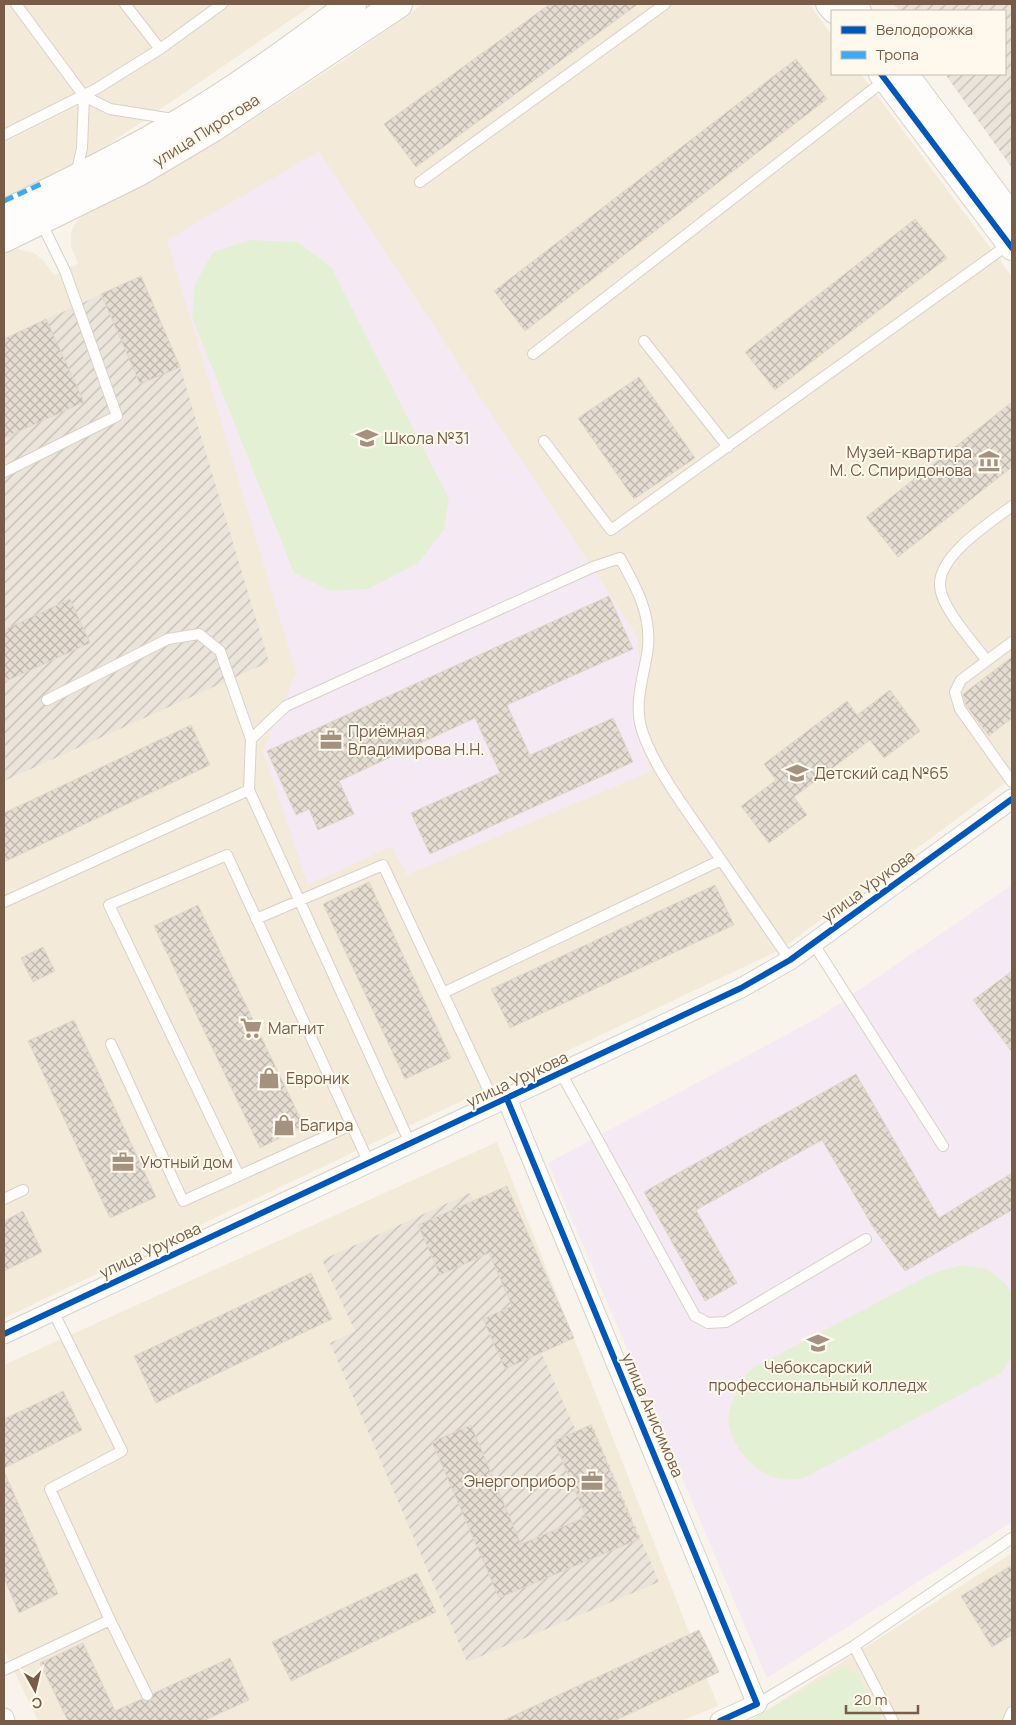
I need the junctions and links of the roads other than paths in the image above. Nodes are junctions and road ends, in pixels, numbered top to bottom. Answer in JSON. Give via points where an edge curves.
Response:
{"nodes":[{"id":1,"x":16,"y":4,"type":"edge"},
{"id":2,"x":125,"y":4,"type":"edge"},
{"id":3,"x":222,"y":4,"type":"edge"},
{"id":4,"x":352,"y":4,"type":"edge"},
{"id":5,"x":398,"y":4,"type":"edge"},
{"id":6,"x":665,"y":4,"type":"edge"},
{"id":7,"x":160,"y":50,"type":"junction"},
{"id":8,"x":892,"y":75,"type":"edge"},
{"id":9,"x":84,"y":96,"type":"junction"},
{"id":10,"x":190,"y":129,"type":"junction"},
{"id":11,"x":4,"y":135,"type":"edge"},
{"id":12,"x":420,"y":182,"type":"dead end"},
{"id":13,"x":80,"y":190,"type":"junction"},
{"id":14,"x":4,"y":214,"type":"edge"},
{"id":15,"x":1012,"y":216,"type":"edge"},
{"id":16,"x":41,"y":221,"type":"junction"},
{"id":17,"x":4,"y":238,"type":"edge"},
{"id":18,"x":1011,"y":244,"type":"edge"},
{"id":19,"x":644,"y":341,"type":"dead end"},
{"id":20,"x":533,"y":354,"type":"dead end"},
{"id":21,"x":544,"y":441,"type":"dead end"},
{"id":22,"x":728,"y":448,"type":"junction"},
{"id":23,"x":4,"y":472,"type":"edge"},
{"id":24,"x":1012,"y":506,"type":"edge"},
{"id":25,"x":1012,"y":642,"type":"edge"},
{"id":26,"x":987,"y":661,"type":"junction"},
{"id":27,"x":47,"y":700,"type":"dead end"},
{"id":28,"x":251,"y":739,"type":"junction"},
{"id":29,"x":1012,"y":782,"type":"edge"},
{"id":30,"x":249,"y":790,"type":"junction"},
{"id":31,"x":1012,"y":799,"type":"edge"},
{"id":32,"x":721,"y":860,"type":"junction"},
{"id":33,"x":298,"y":900,"type":"junction"},
{"id":34,"x":4,"y":902,"type":"edge"},
{"id":35,"x":256,"y":919,"type":"junction"},
{"id":36,"x":813,"y":943,"type":"junction"},
{"id":37,"x":790,"y":960,"type":"junction"},
{"id":38,"x":443,"y":993,"type":"junction"},
{"id":39,"x":111,"y":1044,"type":"dead end"},
{"id":40,"x":561,"y":1074,"type":"junction"},
{"id":41,"x":501,"y":1102,"type":"junction"},
{"id":42,"x":351,"y":1125,"type":"junction"},
{"id":43,"x":410,"y":1143,"type":"junction"},
{"id":44,"x":943,"y":1146,"type":"dead end"},
{"id":45,"x":369,"y":1163,"type":"junction"},
{"id":46,"x":239,"y":1176,"type":"junction"},
{"id":47,"x":22,"y":1190,"type":"dead end"},
{"id":48,"x":4,"y":1199,"type":"edge"},
{"id":49,"x":866,"y":1239,"type":"dead end"},
{"id":50,"x":53,"y":1311,"type":"junction"},
{"id":51,"x":4,"y":1334,"type":"edge"},
{"id":52,"x":1012,"y":1538,"type":"edge"},
{"id":53,"x":110,"y":1620,"type":"junction"},
{"id":54,"x":854,"y":1646,"type":"junction"},
{"id":55,"x":4,"y":1670,"type":"edge"},
{"id":56,"x":147,"y":1695,"type":"dead end"},
{"id":57,"x":757,"y":1704,"type":"junction"},
{"id":58,"x":1012,"y":1712,"type":"edge"},
{"id":59,"x":720,"y":1721,"type":"edge"},
{"id":60,"x":893,"y":1721,"type":"edge"},
{"id":61,"x":1008,"y":1721,"type":"edge"}],
"edges":[{"from":1,"to":9,"type":"lane"},
{"from":2,"to":7,"type":"lane"},
{"from":3,"to":7,"type":"lane"},
{"from":4,"to":10,"type":"main road","name":"улица Пирогова"},
{"from":5,"to":10,"type":"main road","name":"улица Пирогова","via":[[333,49]]},
{"from":6,"to":12,"type":"lane"},
{"from":7,"to":9,"type":"lane"},
{"from":8,"to":15,"type":"street"},
{"from":8,"to":18,"type":"street"},
{"from":8,"to":20,"type":"lane"},
{"from":9,"to":10,"type":"lane","via":[[110,109]]},
{"from":9,"to":11,"type":"lane"},
{"from":9,"to":13,"type":"lane"},
{"from":10,"to":13,"type":"main road","name":"улица Пирогова","via":[[138,172]]},
{"from":13,"to":14,"type":"main road","name":"улица Пирогова"},
{"from":13,"to":16,"type":"main road","name":"улица Пирогова"},
{"from":16,"to":17,"type":"main road","name":"улица Пирогова"},
{"from":16,"to":23,"type":"lane","via":[[64,271],[117,416]]},
{"from":18,"to":22,"type":"lane"},
{"from":19,"to":22,"type":"lane"},
{"from":21,"to":22,"type":"lane","via":[[611,530]]},
{"from":24,"to":26,"type":"lane","via":[[962,544],[941,572],[940,588],[948,607]]},
{"from":25,"to":26,"type":"lane"},
{"from":26,"to":29,"type":"lane","via":[[961,680],[955,692],[960,709]]},
{"from":27,"to":28,"type":"lane","via":[[168,639],[199,634],[220,651]]},
{"from":28,"to":30,"type":"lane"},
{"from":28,"to":32,"type":"lane","via":[[286,706],[593,567],[620,558],[639,592],[648,622],[648,647],[638,697],[640,723],[652,754]]},
{"from":30,"to":33,"type":"lane"},
{"from":30,"to":34,"type":"lane"},
{"from":31,"to":36,"type":"street","name":"улица Урукова"},
{"from":32,"to":37,"type":"lane"},
{"from":32,"to":38,"type":"lane"},
{"from":33,"to":35,"type":"lane"},
{"from":33,"to":38,"type":"lane","via":[[383,865]]},
{"from":33,"to":43,"type":"lane"},
{"from":35,"to":42,"type":"lane"},
{"from":35,"to":46,"type":"lane","via":[[226,855],[109,905]]},
{"from":36,"to":37,"type":"street","name":"улица Урукова"},
{"from":36,"to":44,"type":"lane"},
{"from":37,"to":40,"type":"street","name":"улица Урукова","via":[[742,988]]},
{"from":38,"to":41,"type":"lane"},
{"from":39,"to":46,"type":"lane","via":[[183,1201]]},
{"from":40,"to":41,"type":"street","name":"улица Урукова"},
{"from":40,"to":49,"type":"lane","via":[[695,1316],[708,1323],[726,1322]]},
{"from":41,"to":43,"type":"street","name":"улица Урукова"},
{"from":41,"to":57,"type":"street","name":"улица Анисимова"},
{"from":42,"to":45,"type":"lane"},
{"from":42,"to":46,"type":"lane"},
{"from":43,"to":45,"type":"street","name":"улица Урукова"},
{"from":45,"to":50,"type":"street","name":"улица Урукова"},
{"from":47,"to":48,"type":"lane"},
{"from":50,"to":51,"type":"street","name":"улица Урукова"},
{"from":50,"to":53,"type":"lane","via":[[122,1451],[50,1489]]},
{"from":52,"to":54,"type":"lane"},
{"from":53,"to":55,"type":"lane"},
{"from":53,"to":56,"type":"lane"},
{"from":54,"to":57,"type":"lane"},
{"from":54,"to":60,"type":"lane"},
{"from":57,"to":59,"type":"street"},
{"from":58,"to":61,"type":"lane"}]}
